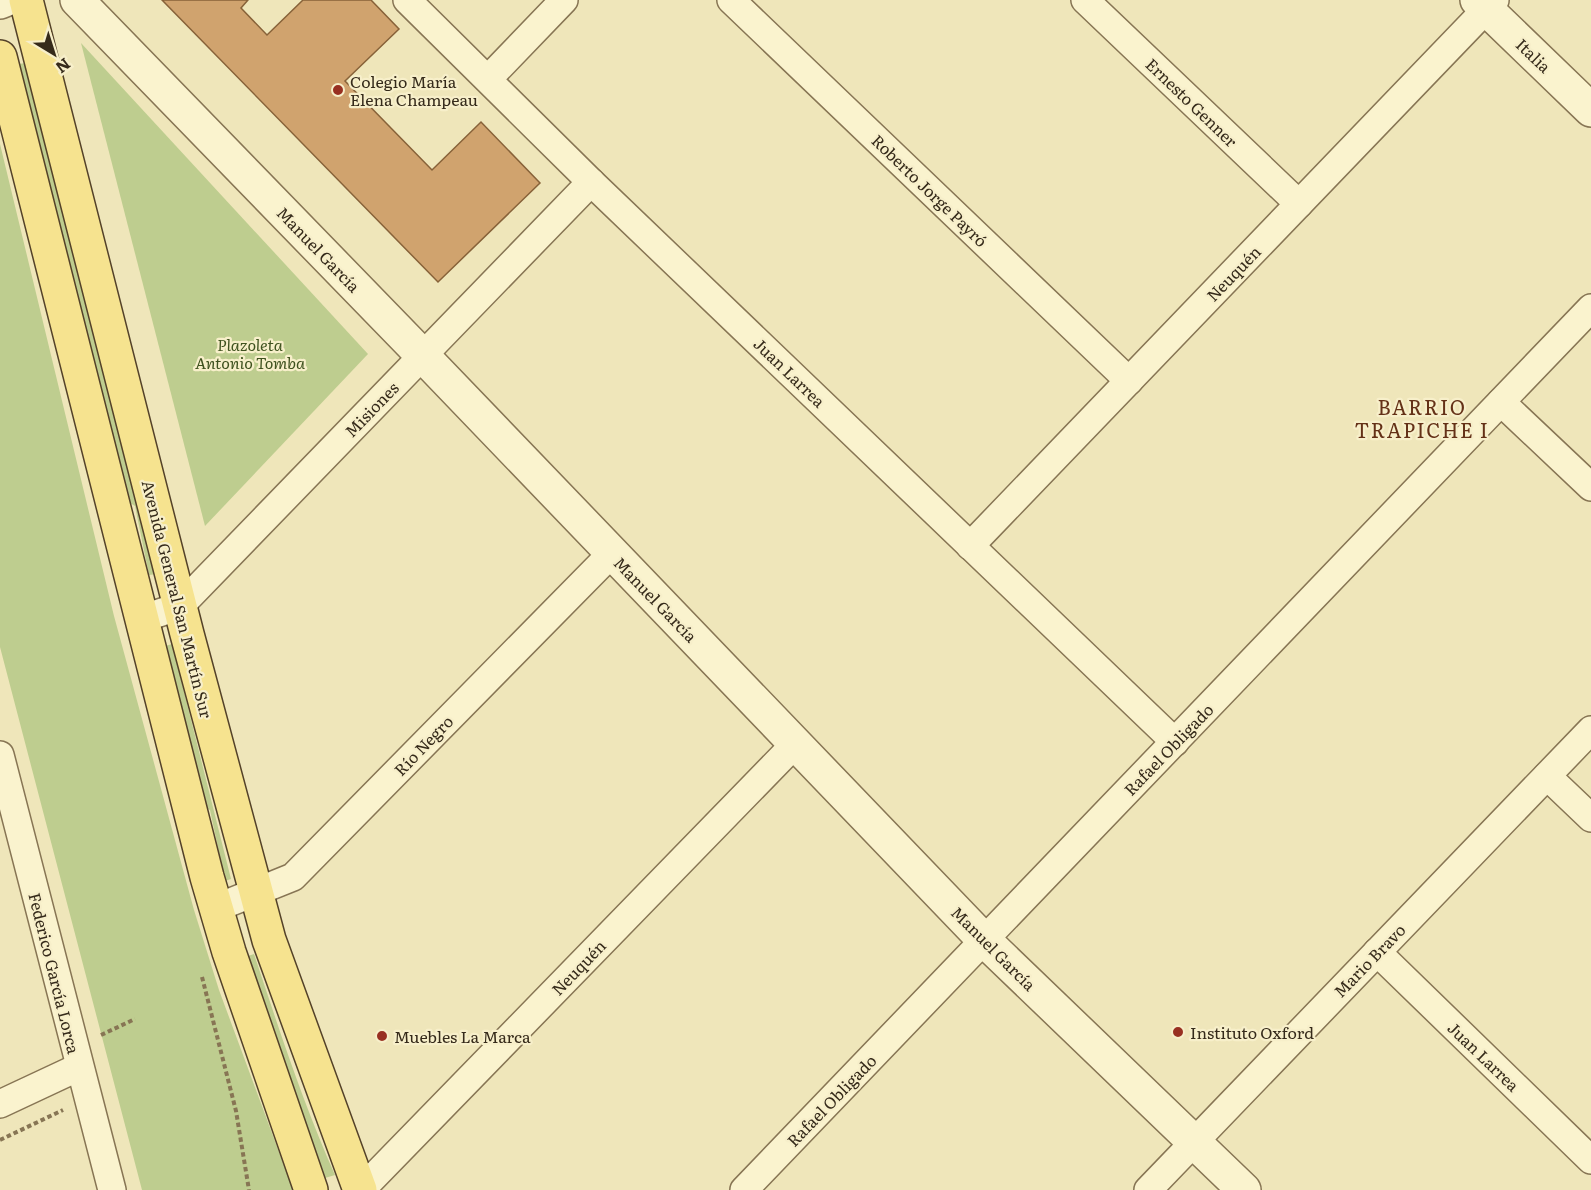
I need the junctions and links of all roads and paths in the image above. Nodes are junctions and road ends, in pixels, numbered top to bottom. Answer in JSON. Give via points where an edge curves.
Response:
{"nodes":[{"id":1,"x":5,"y":0,"type":"edge"},
{"id":2,"x":26,"y":0,"type":"edge"},
{"id":3,"x":77,"y":0,"type":"edge"},
{"id":4,"x":407,"y":0,"type":"edge"},
{"id":5,"x":564,"y":0,"type":"edge"},
{"id":6,"x":731,"y":0,"type":"edge"},
{"id":7,"x":1085,"y":0,"type":"edge"},
{"id":8,"x":0,"y":2,"type":"edge"},
{"id":9,"x":1486,"y":3,"type":"edge"},
{"id":10,"x":0,"y":57,"type":"edge"},
{"id":11,"x":488,"y":79,"type":"junction"},
{"id":12,"x":1591,"y":110,"type":"edge"},
{"id":13,"x":591,"y":182,"type":"junction"},
{"id":14,"x":1299,"y":204,"type":"junction"},
{"id":15,"x":1591,"y":308,"type":"edge"},
{"id":16,"x":423,"y":356,"type":"junction"},
{"id":17,"x":1129,"y":381,"type":"junction"},
{"id":18,"x":1501,"y":402,"type":"junction"},
{"id":19,"x":1591,"y":487,"type":"edge"},
{"id":20,"x":970,"y":546,"type":"junction"},
{"id":21,"x":612,"y":553,"type":"junction"},
{"id":22,"x":180,"y":606,"type":"junction"},
{"id":23,"x":141,"y":619,"type":"junction"},
{"id":24,"x":1591,"y":730,"type":"edge"},
{"id":25,"x":1175,"y":742,"type":"junction"},
{"id":26,"x":795,"y":744,"type":"junction"},
{"id":27,"x":0,"y":755,"type":"edge"},
{"id":28,"x":1547,"y":776,"type":"junction"},
{"id":29,"x":1591,"y":818,"type":"edge"},
{"id":30,"x":256,"y":894,"type":"junction"},
{"id":31,"x":216,"y":908,"type":"junction"},
{"id":32,"x":984,"y":940,"type":"junction"},
{"id":33,"x":1377,"y":952,"type":"junction"},
{"id":34,"x":79,"y":1067,"type":"junction"},
{"id":35,"x":87,"y":1099,"type":"junction"},
{"id":36,"x":0,"y":1104,"type":"edge"},
{"id":37,"x":0,"y":1140,"type":"edge"},
{"id":38,"x":1194,"y":1143,"type":"junction"},
{"id":39,"x":1591,"y":1160,"type":"edge"},
{"id":40,"x":112,"y":1190,"type":"edge"},
{"id":41,"x":311,"y":1190,"type":"edge"},
{"id":42,"x":360,"y":1190,"type":"edge"},
{"id":43,"x":744,"y":1190,"type":"edge"},
{"id":44,"x":1148,"y":1190,"type":"edge"},
{"id":45,"x":1244,"y":1190,"type":"edge"}],
"edges":[{"from":1,"to":8,"type":"street"},
{"from":2,"to":22,"type":"main road","name":"Avenida General San Martín Sur"},
{"from":3,"to":16,"type":"street","name":"Manuel García"},
{"from":4,"to":11,"type":"street","name":"Juan Larrea"},
{"from":5,"to":11,"type":"street"},
{"from":6,"to":17,"type":"street","name":"Roberto Jorge Payró"},
{"from":7,"to":14,"type":"street","name":"Ernesto Genner"},
{"from":9,"to":12,"type":"street","name":"Italia"},
{"from":9,"to":14,"type":"street","name":"Neuquén"},
{"from":10,"to":23,"type":"main road"},
{"from":11,"to":13,"type":"street","name":"Juan Larrea"},
{"from":13,"to":16,"type":"street","name":"Misiones"},
{"from":13,"to":20,"type":"street","name":"Juan Larrea"},
{"from":14,"to":17,"type":"street","name":"Neuquén"},
{"from":15,"to":18,"type":"street","name":"Rafael Obligado"},
{"from":16,"to":21,"type":"street","name":"Manuel García"},
{"from":16,"to":22,"type":"street","name":"Misiones"},
{"from":17,"to":20,"type":"street","name":"Neuquén"},
{"from":18,"to":19,"type":"street"},
{"from":18,"to":25,"type":"street","name":"Rafael Obligado"},
{"from":20,"to":25,"type":"street","name":"Juan Larrea"},
{"from":21,"to":26,"type":"street","name":"Manuel García"},
{"from":21,"to":30,"type":"street","name":"Río Negro","via":[[293,878]]},
{"from":22,"to":23,"type":"street","name":"Misiones"},
{"from":22,"to":30,"type":"main road","name":"Avenida General San Martín Sur"},
{"from":23,"to":31,"type":"main road"},
{"from":24,"to":28,"type":"street","name":"Mario Bravo"},
{"from":25,"to":32,"type":"street","name":"Rafael Obligado"},
{"from":26,"to":32,"type":"street","name":"Manuel García"},
{"from":26,"to":42,"type":"street","name":"Neuquén"},
{"from":27,"to":34,"type":"street","name":"Federico García Lorca"},
{"from":28,"to":29,"type":"street"},
{"from":28,"to":33,"type":"street","name":"Mario Bravo"},
{"from":30,"to":31,"type":"street","name":"Río Negro"},
{"from":30,"to":42,"type":"main road","name":"Avenida General San Martín Sur"},
{"from":31,"to":41,"type":"main road"},
{"from":32,"to":38,"type":"street","name":"Manuel García"},
{"from":32,"to":43,"type":"street","name":"Rafael Obligado"},
{"from":33,"to":38,"type":"street","name":"Mario Bravo"},
{"from":33,"to":39,"type":"street","name":"Juan Larrea"},
{"from":34,"to":35,"type":"street","name":"Federico García Lorca"},
{"from":34,"to":36,"type":"street"},
{"from":35,"to":37,"type":"path"},
{"from":35,"to":40,"type":"street","name":"Federico García Lorca"},
{"from":38,"to":44,"type":"street","name":"Mario Bravo"},
{"from":38,"to":45,"type":"street","name":"Manuel García"}]}
